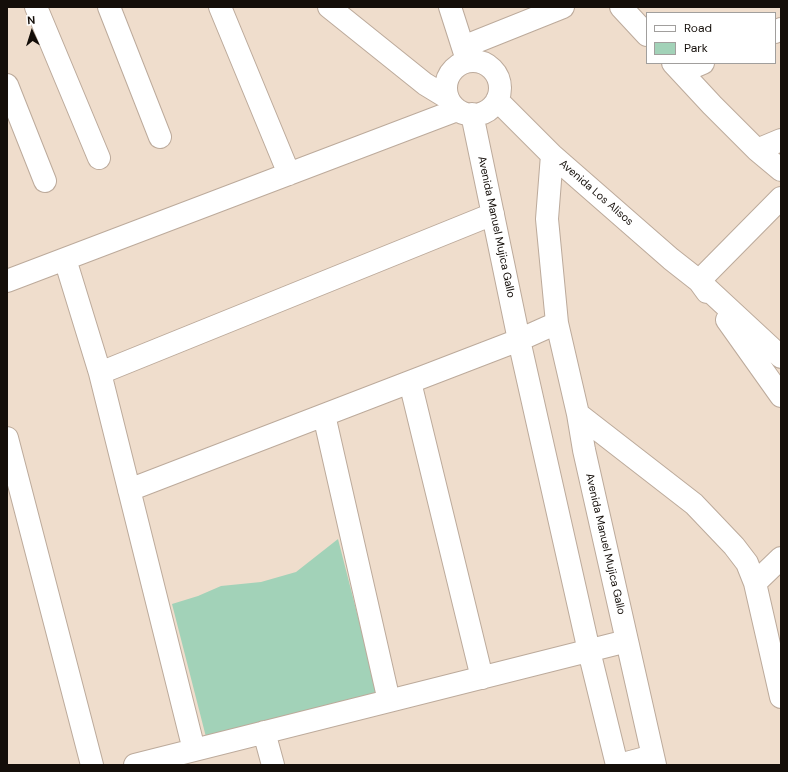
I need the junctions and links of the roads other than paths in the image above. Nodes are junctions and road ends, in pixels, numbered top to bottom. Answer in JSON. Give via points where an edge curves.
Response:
{"nodes":[{"id":1,"x":36,"y":7,"type":"edge"},
{"id":2,"x":110,"y":7,"type":"edge"},
{"id":3,"x":220,"y":7,"type":"edge"},
{"id":4,"x":330,"y":7,"type":"edge"},
{"id":5,"x":450,"y":7,"type":"edge"},
{"id":6,"x":563,"y":7,"type":"edge"},
{"id":7,"x":621,"y":7,"type":"edge"},
{"id":8,"x":646,"y":34,"type":"edge"},
{"id":9,"x":465,"y":54,"type":"junction"},
{"id":10,"x":698,"y":64,"type":"edge"},
{"id":11,"x":677,"y":68,"type":"edge"},
{"id":12,"x":7,"y":85,"type":"edge"},
{"id":13,"x":497,"y":100,"type":"junction"},
{"id":14,"x":459,"y":107,"type":"junction"},
{"id":15,"x":160,"y":137,"type":"dead end"},
{"id":16,"x":781,"y":140,"type":"edge"},
{"id":17,"x":757,"y":150,"type":"junction"},
{"id":18,"x":552,"y":155,"type":"junction"},
{"id":19,"x":99,"y":158,"type":"dead end"},
{"id":20,"x":781,"y":170,"type":"edge"},
{"id":21,"x":289,"y":174,"type":"junction"},
{"id":22,"x":45,"y":181,"type":"dead end"},
{"id":23,"x":781,"y":198,"type":"edge"},
{"id":24,"x":493,"y":214,"type":"junction"},
{"id":25,"x":65,"y":259,"type":"junction"},
{"id":26,"x":7,"y":281,"type":"edge"},
{"id":27,"x":699,"y":281,"type":"junction"},
{"id":28,"x":557,"y":323,"type":"junction"},
{"id":29,"x":519,"y":340,"type":"junction"},
{"id":30,"x":781,"y":357,"type":"edge"},
{"id":31,"x":100,"y":373,"type":"junction"},
{"id":32,"x":410,"y":382,"type":"junction"},
{"id":33,"x":781,"y":396,"type":"edge"},
{"id":34,"x":578,"y":414,"type":"junction"},
{"id":35,"x":324,"y":415,"type":"junction"},
{"id":36,"x":7,"y":438,"type":"edge"},
{"id":37,"x":129,"y":490,"type":"junction"},
{"id":38,"x":781,"y":558,"type":"edge"},
{"id":39,"x":755,"y":583,"type":"junction"},
{"id":40,"x":627,"y":641,"type":"junction"},
{"id":41,"x":589,"y":650,"type":"junction"},
{"id":42,"x":776,"y":652,"type":"edge"},
{"id":43,"x":482,"y":678,"type":"junction"},
{"id":44,"x":781,"y":697,"type":"edge"},
{"id":45,"x":389,"y":701,"type":"junction"},
{"id":46,"x":264,"y":732,"type":"junction"},
{"id":47,"x":194,"y":750,"type":"junction"},
{"id":48,"x":654,"y":760,"type":"edge"},
{"id":49,"x":92,"y":765,"type":"edge"},
{"id":50,"x":135,"y":765,"type":"edge"},
{"id":51,"x":273,"y":765,"type":"edge"},
{"id":52,"x":618,"y":765,"type":"edge"}],
"edges":[{"from":1,"to":19,"type":"street"},
{"from":2,"to":15,"type":"street"},
{"from":3,"to":21,"type":"street"},
{"from":4,"to":14,"type":"street","via":[[425,84]]},
{"from":5,"to":9,"type":"street"},
{"from":6,"to":9,"type":"street"},
{"from":7,"to":8,"type":"street"},
{"from":9,"to":13,"type":"street","via":[[492,68],[497,74],[500,87]]},
{"from":9,"to":14,"type":"street","via":[[451,71],[446,89]]},
{"from":10,"to":11,"type":"street"},
{"from":11,"to":17,"type":"street"},
{"from":12,"to":22,"type":"street"},
{"from":13,"to":14,"type":"street","via":[[487,111],[480,114]]},
{"from":13,"to":18,"type":"street","name":"Avenida Los Alisos"},
{"from":14,"to":21,"type":"street"},
{"from":14,"to":24,"type":"street","name":"Avenida Manuel Mujica Gallo"},
{"from":16,"to":17,"type":"street"},
{"from":17,"to":20,"type":"street"},
{"from":18,"to":27,"type":"street","name":"Avenida Los Alisos"},
{"from":18,"to":28,"type":"street","name":"Avenida Manuel Mujica Gallo","via":[[547,219]]},
{"from":21,"to":25,"type":"street"},
{"from":23,"to":27,"type":"street"},
{"from":24,"to":29,"type":"street","name":"Avenida Manuel Mujica Gallo"},
{"from":24,"to":31,"type":"street"},
{"from":25,"to":26,"type":"street"},
{"from":25,"to":31,"type":"street"},
{"from":27,"to":30,"type":"street","name":"Avenida Los Alisos"},
{"from":27,"to":33,"type":"street","name":"Avenida Los Alisos"},
{"from":28,"to":29,"type":"street"},
{"from":28,"to":34,"type":"street","name":"Avenida Manuel Mujica Gallo"},
{"from":29,"to":32,"type":"street"},
{"from":29,"to":41,"type":"street","name":"Avenida Manuel Mujica Gallo"},
{"from":31,"to":37,"type":"street"},
{"from":32,"to":35,"type":"street"},
{"from":32,"to":43,"type":"street"},
{"from":34,"to":39,"type":"street","via":[[694,504],[734,546],[747,563]]},
{"from":34,"to":40,"type":"street","name":"Avenida Manuel Mujica Gallo"},
{"from":35,"to":37,"type":"street"},
{"from":35,"to":45,"type":"street"},
{"from":36,"to":49,"type":"street"},
{"from":37,"to":47,"type":"street"},
{"from":38,"to":39,"type":"street"},
{"from":39,"to":42,"type":"street"},
{"from":40,"to":41,"type":"street"},
{"from":40,"to":48,"type":"street","name":"Avenida Manuel Mujica Gallo"},
{"from":41,"to":43,"type":"street"},
{"from":41,"to":52,"type":"street","name":"Avenida Manuel Mujica Gallo"},
{"from":42,"to":44,"type":"street"},
{"from":43,"to":45,"type":"street"},
{"from":45,"to":46,"type":"street"},
{"from":46,"to":47,"type":"street"},
{"from":46,"to":51,"type":"street"},
{"from":47,"to":50,"type":"street"},
{"from":48,"to":52,"type":"street"}]}
